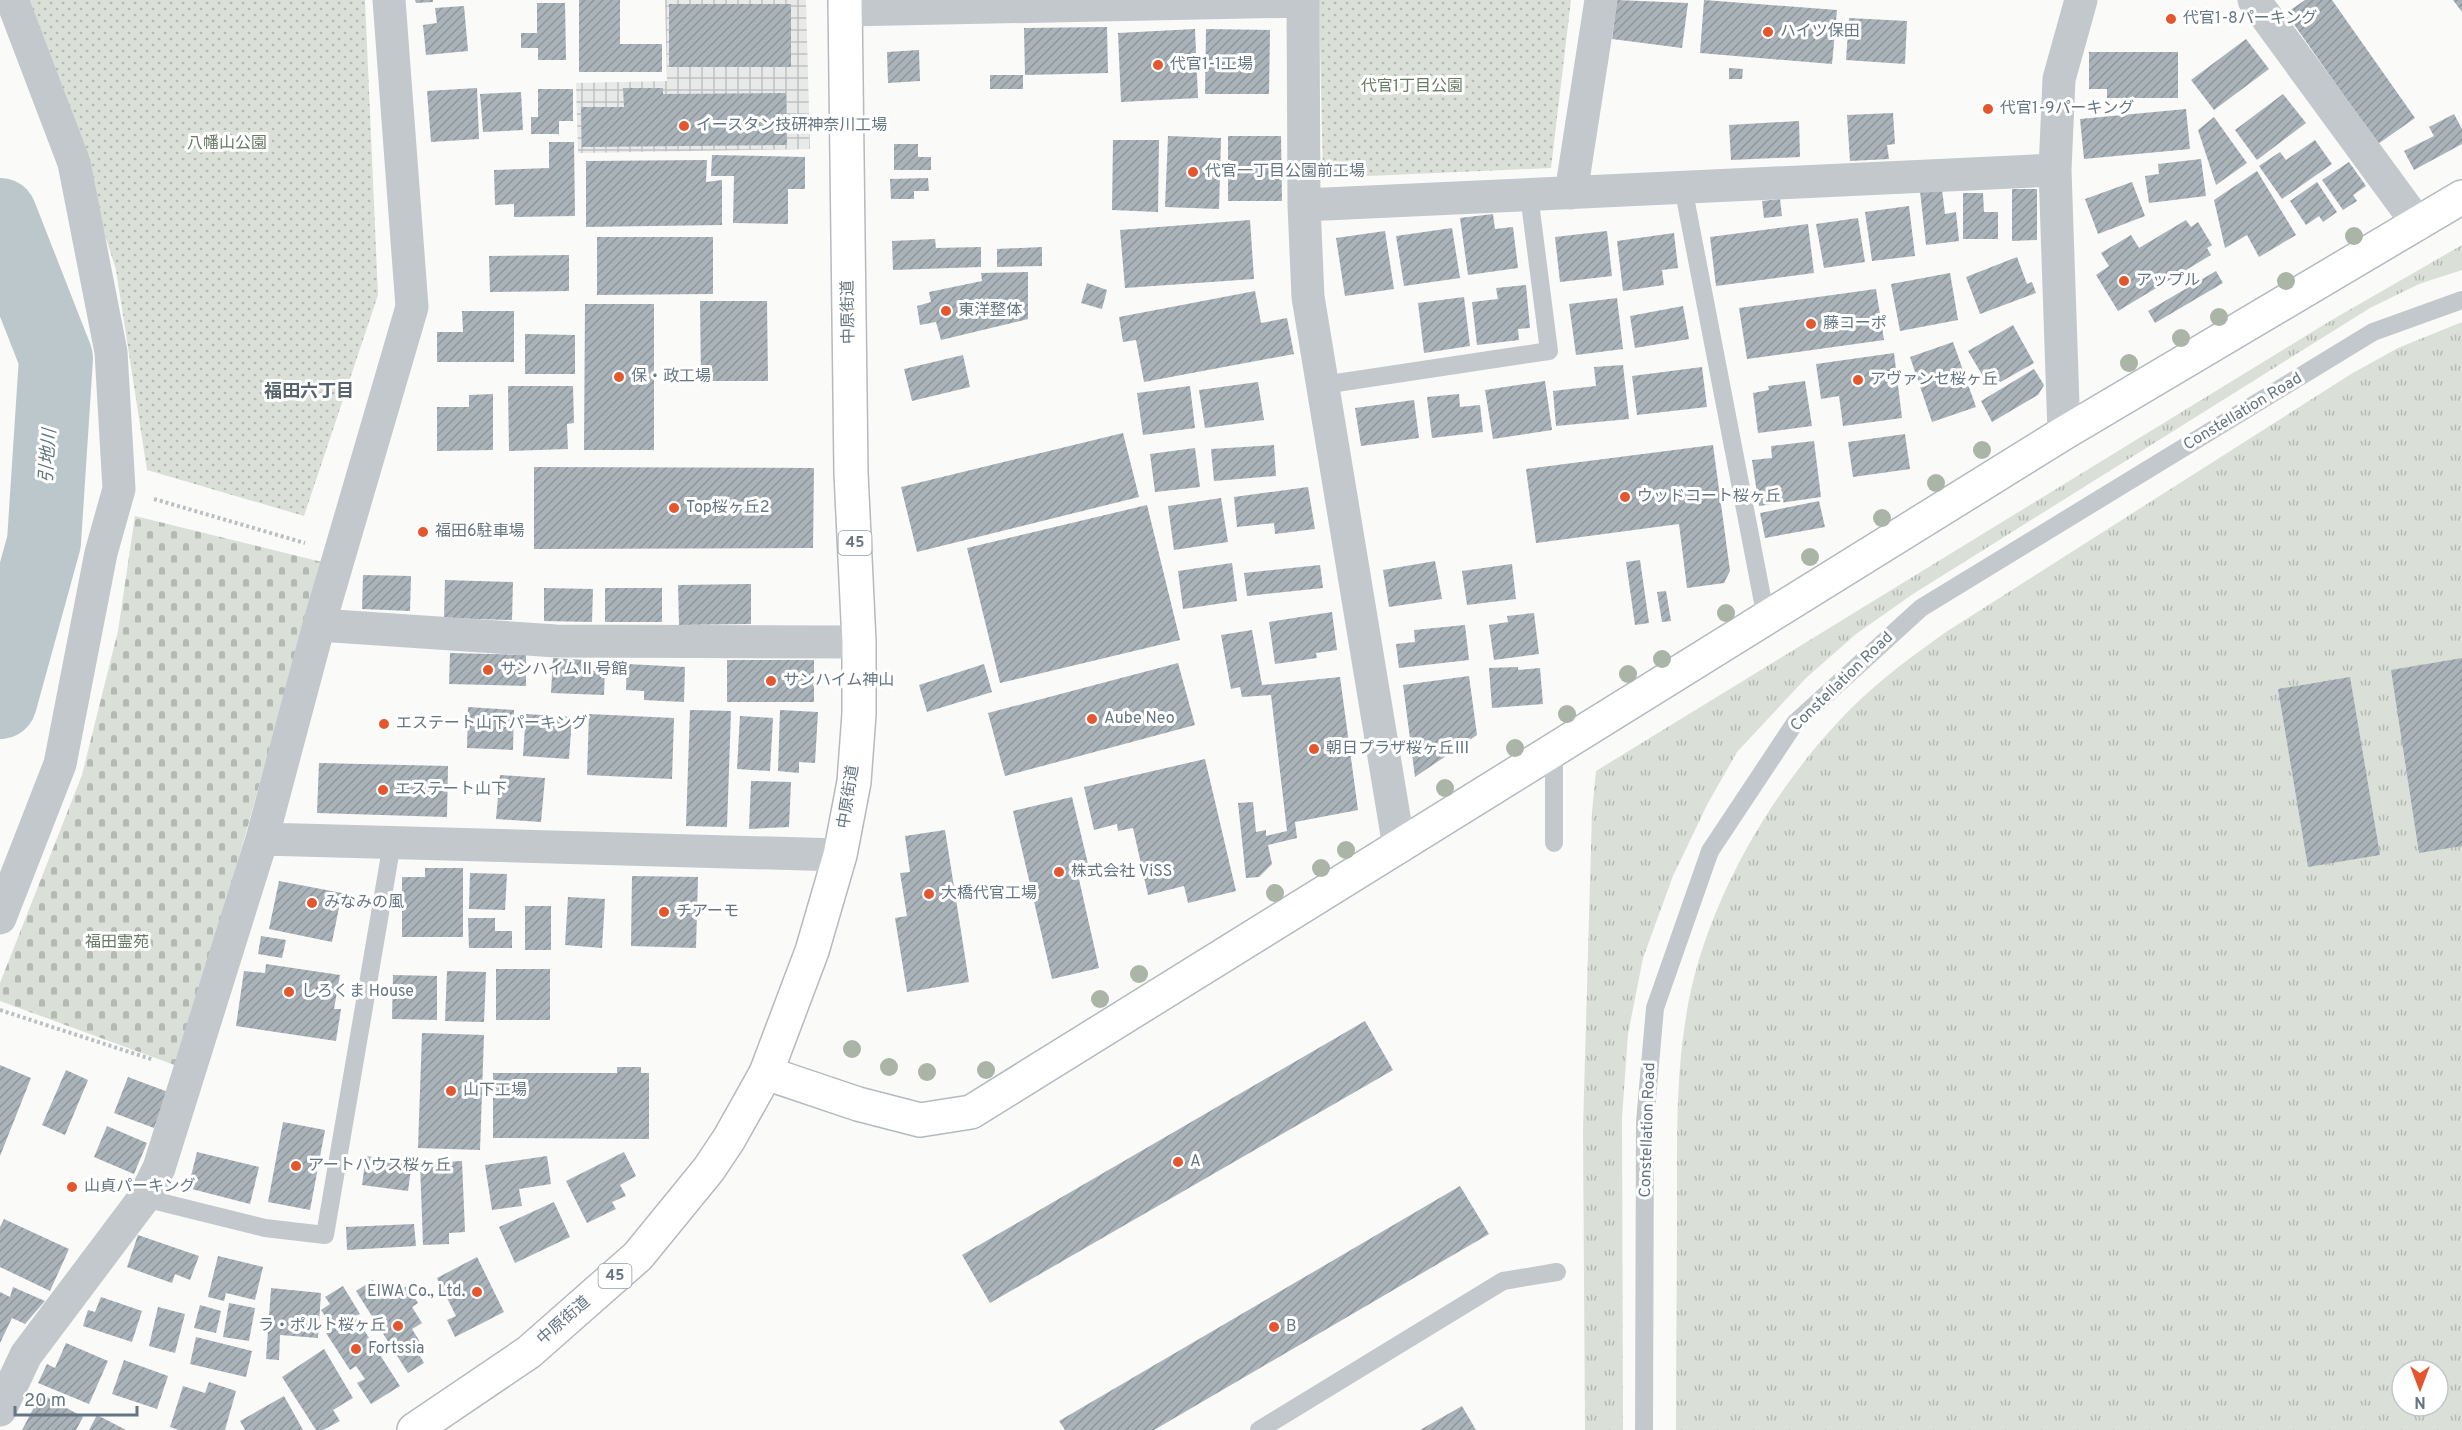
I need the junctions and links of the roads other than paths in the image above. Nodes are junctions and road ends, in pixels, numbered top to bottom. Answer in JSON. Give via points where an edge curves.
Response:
{"nodes":[{"id":1,"x":12,"y":0,"type":"edge"},
{"id":2,"x":389,"y":0,"type":"edge"},
{"id":3,"x":1601,"y":0,"type":"edge"},
{"id":4,"x":2081,"y":0,"type":"edge"},
{"id":5,"x":2254,"y":0,"type":"edge"},
{"id":6,"x":1303,"y":1,"type":"edge"},
{"id":7,"x":845,"y":5,"type":"edge"},
{"id":8,"x":2055,"y":170,"type":"junction"},
{"id":9,"x":1683,"y":187,"type":"junction"},
{"id":10,"x":1571,"y":193,"type":"junction"},
{"id":11,"x":1529,"y":195,"type":"junction"},
{"id":12,"x":2462,"y":196,"type":"edge"},
{"id":13,"x":1304,"y":205,"type":"junction"},
{"id":14,"x":2418,"y":224,"type":"junction"},
{"id":15,"x":2462,"y":300,"type":"edge"},
{"id":16,"x":1323,"y":385,"type":"junction"},
{"id":17,"x":2064,"y":432,"type":"junction"},
{"id":18,"x":1766,"y":618,"type":"junction"},
{"id":19,"x":319,"y":625,"type":"junction"},
{"id":20,"x":859,"y":642,"type":"junction"},
{"id":21,"x":1554,"y":748,"type":"junction"},
{"id":22,"x":262,"y":839,"type":"junction"},
{"id":23,"x":392,"y":843,"type":"junction"},
{"id":24,"x":1554,"y":843,"type":"dead end"},
{"id":25,"x":1400,"y":847,"type":"junction"},
{"id":26,"x":840,"y":855,"type":"junction"},
{"id":27,"x":0,"y":918,"type":"edge"},
{"id":28,"x":766,"y":1073,"type":"junction"},
{"id":29,"x":144,"y":1198,"type":"junction"},
{"id":30,"x":1557,"y":1272,"type":"dead end"},
{"id":31,"x":0,"y":1410,"type":"edge"},
{"id":32,"x":414,"y":1430,"type":"edge"},
{"id":33,"x":1259,"y":1430,"type":"edge"},
{"id":34,"x":1644,"y":1430,"type":"edge"}],
"edges":[{"from":1,"to":27,"type":"street","via":[[75,163],[111,352],[119,489],[101,553],[60,764]]},
{"from":2,"to":19,"type":"street","via":[[412,307]]},
{"from":3,"to":10,"type":"street"},
{"from":4,"to":8,"type":"street","via":[[2059,79]]},
{"from":5,"to":14,"type":"street"},
{"from":6,"to":7,"type":"street"},
{"from":6,"to":13,"type":"street"},
{"from":7,"to":20,"type":"street","name":"中原街道","number":"45","via":[[852,473]]},
{"from":8,"to":9,"type":"street"},
{"from":8,"to":17,"type":"street"},
{"from":9,"to":10,"type":"street"},
{"from":9,"to":18,"type":"lane"},
{"from":10,"to":11,"type":"street"},
{"from":11,"to":13,"type":"street"},
{"from":11,"to":16,"type":"lane","via":[[1549,351]]},
{"from":12,"to":14,"type":"street"},
{"from":13,"to":16,"type":"street","via":[[1308,297]]},
{"from":14,"to":17,"type":"street"},
{"from":15,"to":34,"type":"lane","name":"Constellation Road","via":[[2373,332],[1921,608],[1795,723],[1710,851],[1655,1008],[1645,1122]]},
{"from":16,"to":25,"type":"street"},
{"from":17,"to":18,"type":"street"},
{"from":18,"to":21,"type":"street"},
{"from":19,"to":20,"type":"street","via":[[556,641]]},
{"from":19,"to":22,"type":"street"},
{"from":20,"to":26,"type":"street","name":"中原街道","number":"45","via":[[854,782]]},
{"from":21,"to":24,"type":"lane"},
{"from":21,"to":25,"type":"street"},
{"from":22,"to":23,"type":"street"},
{"from":22,"to":29,"type":"street","via":[[159,1168]]},
{"from":23,"to":26,"type":"street"},
{"from":23,"to":29,"type":"lane","via":[[325,1235],[265,1228]]},
{"from":25,"to":28,"type":"street","via":[[971,1112],[920,1120]]},
{"from":26,"to":28,"type":"street","name":"中原街道","number":"45","via":[[802,983]]},
{"from":28,"to":32,"type":"street","name":"中原街道","number":"45","via":[[709,1169],[638,1256],[529,1352]]},
{"from":29,"to":31,"type":"street","via":[[26,1355]]},
{"from":30,"to":33,"type":"lane","via":[[1503,1281]]}]}
